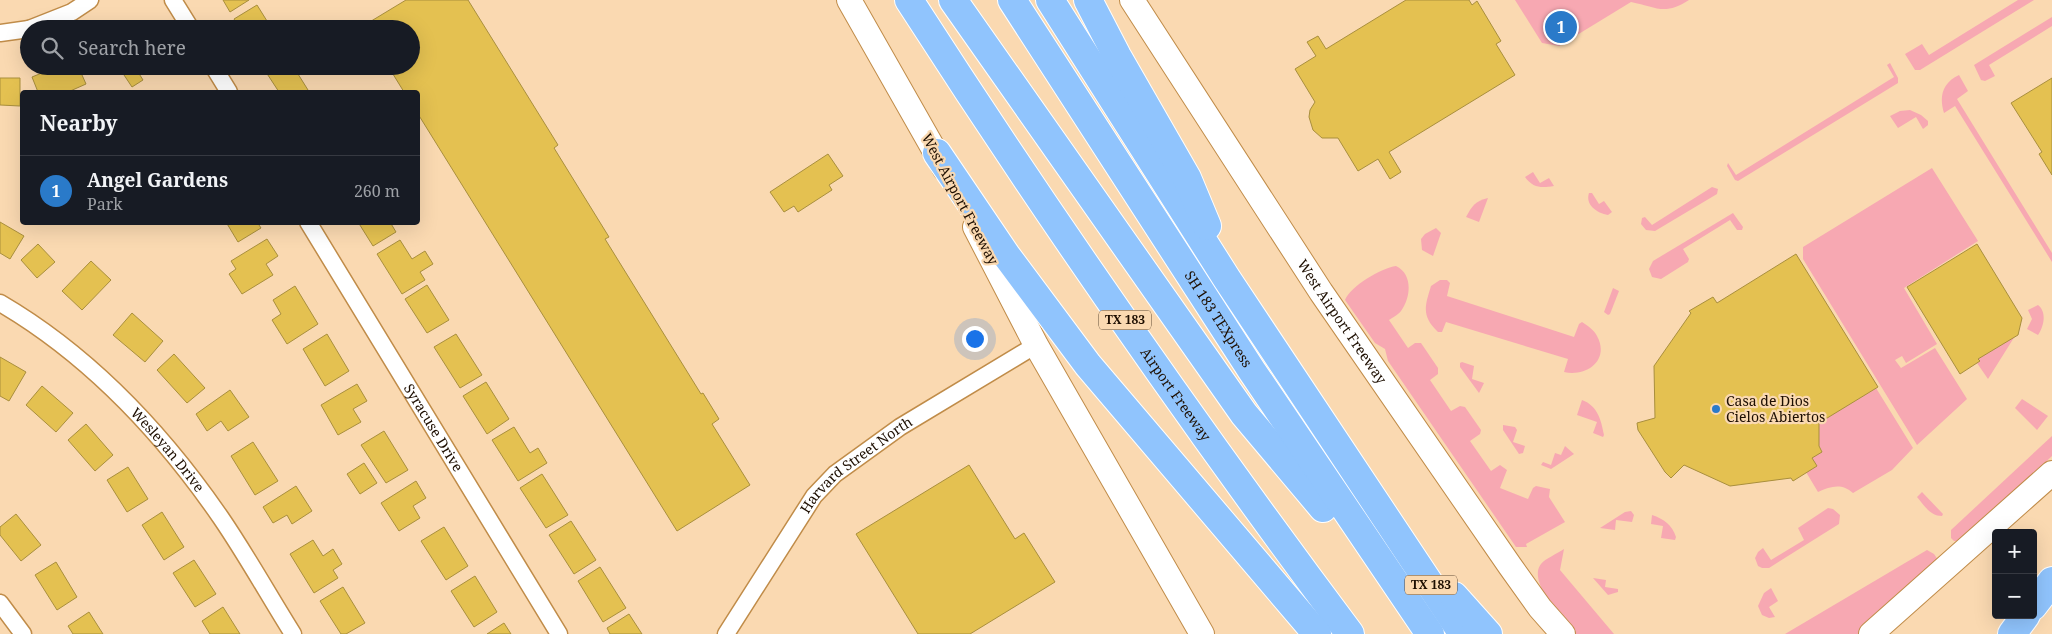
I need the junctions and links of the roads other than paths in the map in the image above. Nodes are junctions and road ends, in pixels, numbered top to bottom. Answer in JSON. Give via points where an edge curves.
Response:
{"nodes":[{"id":1,"x":90,"y":0,"type":"edge"},
{"id":2,"x":173,"y":0,"type":"edge"},
{"id":3,"x":849,"y":0,"type":"edge"},
{"id":4,"x":909,"y":0,"type":"edge"},
{"id":5,"x":953,"y":0,"type":"edge"},
{"id":6,"x":992,"y":0,"type":"edge"},
{"id":7,"x":1012,"y":0,"type":"edge"},
{"id":8,"x":1050,"y":0,"type":"edge"},
{"id":9,"x":1088,"y":0,"type":"edge"},
{"id":10,"x":1132,"y":0,"type":"edge"},
{"id":11,"x":52,"y":20,"type":"edge"},
{"id":12,"x":185,"y":20,"type":"edge"},
{"id":13,"x":20,"y":30,"type":"edge"},
{"id":14,"x":0,"y":32,"type":"edge"},
{"id":15,"x":219,"y":75,"type":"edge"},
{"id":16,"x":228,"y":90,"type":"edge"},
{"id":17,"x":936,"y":153,"type":"junction"},
{"id":18,"x":310,"y":225,"type":"edge"},
{"id":19,"x":1227,"y":278,"type":"junction"},
{"id":20,"x":0,"y":303,"type":"edge"},
{"id":21,"x":1036,"y":345,"type":"junction"},
{"id":22,"x":2052,"y":473,"type":"edge"},
{"id":23,"x":1323,"y":508,"type":"junction"},
{"id":24,"x":1399,"y":536,"type":"junction"},
{"id":25,"x":2052,"y":581,"type":"edge"},
{"id":26,"x":2037,"y":601,"type":"edge"},
{"id":27,"x":0,"y":603,"type":"edge"},
{"id":28,"x":2023,"y":619,"type":"edge"},
{"id":29,"x":23,"y":634,"type":"edge"},
{"id":30,"x":293,"y":634,"type":"edge"},
{"id":31,"x":559,"y":634,"type":"edge"},
{"id":32,"x":726,"y":634,"type":"edge"},
{"id":33,"x":1202,"y":634,"type":"edge"},
{"id":34,"x":1317,"y":634,"type":"edge"},
{"id":35,"x":1350,"y":634,"type":"edge"},
{"id":36,"x":1408,"y":634,"type":"edge"},
{"id":37,"x":1430,"y":634,"type":"edge"},
{"id":38,"x":1463,"y":634,"type":"edge"},
{"id":39,"x":1488,"y":634,"type":"edge"},
{"id":40,"x":1563,"y":634,"type":"edge"},
{"id":41,"x":1871,"y":634,"type":"edge"},
{"id":42,"x":2012,"y":634,"type":"edge"}],
"edges":[{"from":1,"to":11,"type":"street"},
{"from":2,"to":12,"type":"street"},
{"from":3,"to":17,"type":"street","name":"West Airport Freeway"},
{"from":4,"to":35,"type":"highway","name":"Airport Freeway","number":"TX 183","via":[[1125,320]]},
{"from":5,"to":23,"type":"highway","via":[[1244,414]]},
{"from":6,"to":23,"type":"highway","name":"SH 183 TEXpress"},
{"from":7,"to":37,"type":"highway","name":"SH 183 TEXpress","via":[[1252,371]]},
{"from":8,"to":19,"type":"highway","number":"TX 183"},
{"from":9,"to":19,"type":"highway","via":[[1195,192]]},
{"from":10,"to":40,"type":"street","name":"West Airport Freeway","via":[[1326,300],[1510,566]]},
{"from":13,"to":14,"type":"street"},
{"from":15,"to":16,"type":"street"},
{"from":17,"to":21,"type":"street","name":"West Airport Freeway"},
{"from":17,"to":34,"type":"highway","via":[[1006,255],[1088,365]]},
{"from":18,"to":31,"type":"street","name":"Syracuse Drive"},
{"from":19,"to":24,"type":"highway","number":"TX 183"},
{"from":20,"to":30,"type":"street","name":"Wesleyan Drive","via":[[56,340],[139,413],[222,520]]},
{"from":21,"to":32,"type":"street","name":"Harvard Street North","via":[[900,427],[835,474],[809,504]]},
{"from":21,"to":33,"type":"street","name":"West Airport Freeway"},
{"from":22,"to":41,"type":"street"},
{"from":23,"to":36,"type":"highway","name":"SH 183 TEXpress"},
{"from":24,"to":38,"type":"highway","number":"TX 183"},
{"from":24,"to":39,"type":"highway"},
{"from":25,"to":26,"type":"highway"},
{"from":27,"to":29,"type":"street"},
{"from":28,"to":42,"type":"highway"}]}
